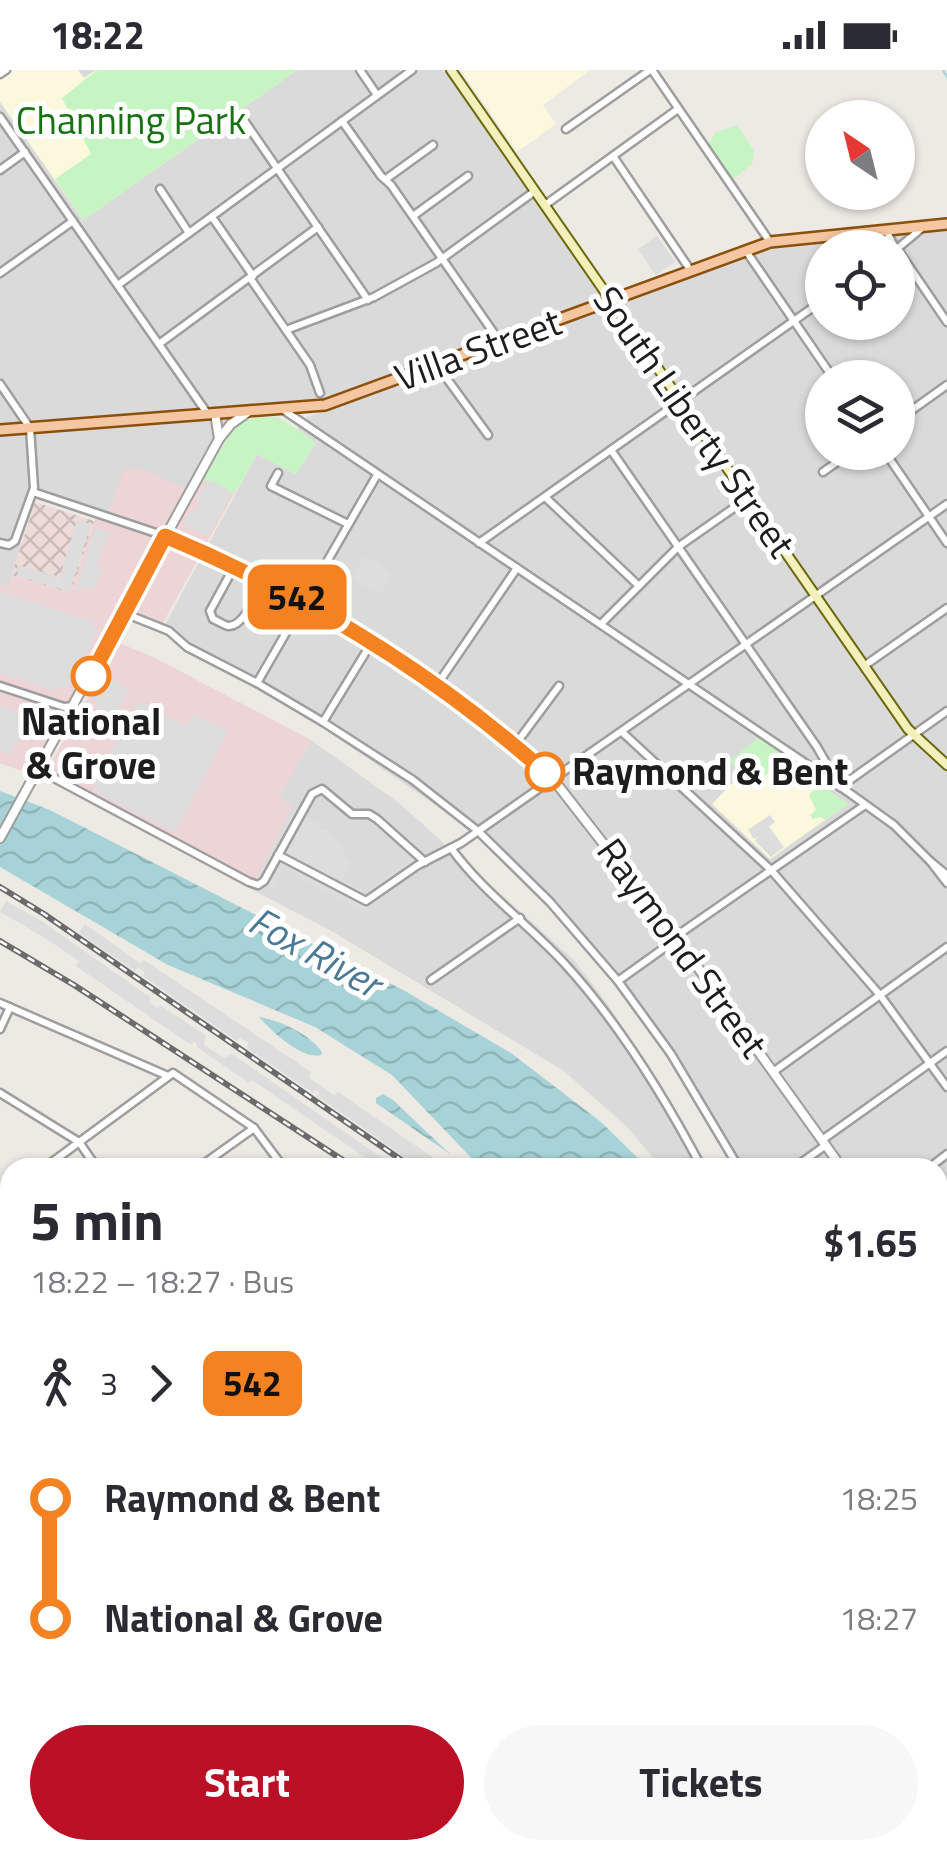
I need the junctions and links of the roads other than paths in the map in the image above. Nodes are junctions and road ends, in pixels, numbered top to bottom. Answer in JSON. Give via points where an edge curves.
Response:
{"nodes":[{"id":1,"x":360,"y":70,"type":"edge"},
{"id":2,"x":412,"y":70,"type":"edge"},
{"id":3,"x":451,"y":70,"type":"edge"},
{"id":4,"x":651,"y":70,"type":"edge"},
{"id":5,"x":377,"y":95,"type":"junction"},
{"id":6,"x":678,"y":109,"type":"junction"},
{"id":7,"x":241,"y":116,"type":"dead end"},
{"id":8,"x":0,"y":117,"type":"edge"},
{"id":9,"x":342,"y":121,"type":"junction"},
{"id":10,"x":566,"y":129,"type":"dead end"},
{"id":11,"x":433,"y":145,"type":"dead end"},
{"id":12,"x":25,"y":152,"type":"junction"},
{"id":13,"x":613,"y":156,"type":"junction"},
{"id":14,"x":277,"y":169,"type":"junction"},
{"id":15,"x":0,"y":170,"type":"edge"},
{"id":16,"x":468,"y":176,"type":"dead end"},
{"id":17,"x":386,"y":179,"type":"junction"},
{"id":18,"x":160,"y":189,"type":"dead end"},
{"id":19,"x":534,"y":191,"type":"junction"},
{"id":20,"x":545,"y":206,"type":"junction"},
{"id":21,"x":413,"y":216,"type":"junction"},
{"id":22,"x":212,"y":217,"type":"junction"},
{"id":23,"x":73,"y":221,"type":"junction"},
{"id":24,"x":947,"y":224,"type":"edge"},
{"id":25,"x":318,"y":227,"type":"junction"},
{"id":26,"x":922,"y":228,"type":"junction"},
{"id":27,"x":904,"y":230,"type":"edge"},
{"id":28,"x":189,"y":234,"type":"junction"},
{"id":29,"x":915,"y":234,"type":"edge"},
{"id":30,"x":805,"y":239,"type":"edge"},
{"id":31,"x":770,"y":242,"type":"junction"},
{"id":32,"x":746,"y":252,"type":"junction"},
{"id":33,"x":443,"y":259,"type":"junction"},
{"id":34,"x":691,"y":272,"type":"junction"},
{"id":35,"x":0,"y":273,"type":"edge"},
{"id":36,"x":915,"y":275,"type":"edge"},
{"id":37,"x":251,"y":277,"type":"junction"},
{"id":38,"x":118,"y":285,"type":"junction"},
{"id":39,"x":368,"y":300,"type":"junction"},
{"id":40,"x":610,"y":301,"type":"junction"},
{"id":41,"x":805,"y":313,"type":"edge"},
{"id":42,"x":794,"y":321,"type":"junction"},
{"id":43,"x":947,"y":322,"type":"edge"},
{"id":44,"x":286,"y":330,"type":"junction"},
{"id":45,"x":500,"y":342,"type":"junction"},
{"id":46,"x":159,"y":344,"type":"junction"},
{"id":47,"x":821,"y":360,"type":"edge"},
{"id":48,"x":437,"y":365,"type":"junction"},
{"id":49,"x":0,"y":384,"type":"edge"},
{"id":50,"x":947,"y":385,"type":"edge"},
{"id":51,"x":320,"y":393,"type":"dead end"},
{"id":52,"x":680,"y":401,"type":"junction"},
{"id":53,"x":281,"y":408,"type":"junction"},
{"id":54,"x":915,"y":408,"type":"edge"},
{"id":55,"x":250,"y":410,"type":"junction"},
{"id":56,"x":211,"y":413,"type":"junction"},
{"id":57,"x":30,"y":428,"type":"junction"},
{"id":58,"x":0,"y":430,"type":"edge"},
{"id":59,"x":488,"y":434,"type":"dead end"},
{"id":60,"x":219,"y":439,"type":"junction"},
{"id":61,"x":612,"y":450,"type":"junction"},
{"id":62,"x":825,"y":470,"type":"edge"},
{"id":63,"x":897,"y":470,"type":"edge"},
{"id":64,"x":822,"y":472,"type":"dead end"},
{"id":65,"x":278,"y":473,"type":"dead end"},
{"id":66,"x":377,"y":475,"type":"junction"},
{"id":67,"x":33,"y":492,"type":"junction"},
{"id":68,"x":545,"y":497,"type":"junction"},
{"id":69,"x":748,"y":498,"type":"junction"},
{"id":70,"x":947,"y":504,"type":"edge"},
{"id":71,"x":929,"y":517,"type":"junction"},
{"id":72,"x":348,"y":524,"type":"junction"},
{"id":73,"x":165,"y":536,"type":"junction"},
{"id":74,"x":0,"y":543,"type":"edge"},
{"id":75,"x":480,"y":543,"type":"junction"},
{"id":76,"x":947,"y":543,"type":"edge"},
{"id":77,"x":678,"y":547,"type":"junction"},
{"id":78,"x":234,"y":566,"type":"junction"},
{"id":79,"x":516,"y":568,"type":"junction"},
{"id":80,"x":264,"y":580,"type":"junction"},
{"id":81,"x":640,"y":586,"type":"junction"},
{"id":82,"x":816,"y":596,"type":"junction"},
{"id":83,"x":305,"y":601,"type":"junction"},
{"id":84,"x":947,"y":608,"type":"edge"},
{"id":85,"x":124,"y":613,"type":"junction"},
{"id":86,"x":601,"y":624,"type":"junction"},
{"id":87,"x":372,"y":642,"type":"junction"},
{"id":88,"x":746,"y":645,"type":"junction"},
{"id":89,"x":864,"y":666,"type":"junction"},
{"id":90,"x":257,"y":683,"type":"junction"},
{"id":91,"x":690,"y":684,"type":"junction"},
{"id":92,"x":436,"y":685,"type":"junction"},
{"id":93,"x":0,"y":686,"type":"edge"},
{"id":94,"x":558,"y":686,"type":"dead end"},
{"id":95,"x":70,"y":708,"type":"junction"},
{"id":96,"x":947,"y":711,"type":"edge"},
{"id":97,"x":322,"y":722,"type":"junction"},
{"id":98,"x":622,"y":732,"type":"junction"},
{"id":99,"x":914,"y":734,"type":"junction"},
{"id":100,"x":514,"y":745,"type":"junction"},
{"id":101,"x":947,"y":765,"type":"edge"},
{"id":102,"x":38,"y":770,"type":"junction"},
{"id":103,"x":553,"y":779,"type":"junction"},
{"id":104,"x":840,"y":787,"type":"junction"},
{"id":105,"x":865,"y":804,"type":"junction"},
{"id":106,"x":478,"y":832,"type":"junction"},
{"id":107,"x":0,"y":838,"type":"edge"},
{"id":108,"x":450,"y":848,"type":"junction"},
{"id":109,"x":278,"y":855,"type":"junction"},
{"id":110,"x":930,"y":861,"type":"junction"},
{"id":111,"x":425,"y":862,"type":"junction"},
{"id":112,"x":771,"y":870,"type":"junction"},
{"id":113,"x":947,"y":875,"type":"edge"},
{"id":114,"x":947,"y":883,"type":"edge"},
{"id":115,"x":520,"y":918,"type":"junction"},
{"id":116,"x":676,"y":937,"type":"junction"},
{"id":117,"x":947,"y":947,"type":"edge"},
{"id":118,"x":431,"y":980,"type":"dead end"},
{"id":119,"x":618,"y":981,"type":"junction"},
{"id":120,"x":880,"y":995,"type":"junction"},
{"id":121,"x":0,"y":1003,"type":"edge"},
{"id":122,"x":10,"y":1007,"type":"junction"},
{"id":123,"x":0,"y":1029,"type":"edge"},
{"id":124,"x":947,"y":1051,"type":"edge"},
{"id":125,"x":930,"y":1063,"type":"junction"},
{"id":126,"x":773,"y":1072,"type":"junction"},
{"id":127,"x":169,"y":1076,"type":"junction"},
{"id":128,"x":947,"y":1087,"type":"edge"},
{"id":129,"x":0,"y":1094,"type":"edge"},
{"id":130,"x":254,"y":1128,"type":"junction"},
{"id":131,"x":79,"y":1142,"type":"junction"},
{"id":132,"x":824,"y":1142,"type":"junction"},
{"id":133,"x":57,"y":1158,"type":"edge"},
{"id":134,"x":90,"y":1158,"type":"edge"},
{"id":135,"x":212,"y":1158,"type":"edge"},
{"id":136,"x":276,"y":1158,"type":"edge"},
{"id":137,"x":696,"y":1158,"type":"edge"},
{"id":138,"x":732,"y":1158,"type":"edge"},
{"id":139,"x":806,"y":1158,"type":"edge"},
{"id":140,"x":835,"y":1158,"type":"edge"}],
"edges":[{"from":1,"to":5,"type":"street"},
{"from":2,"to":5,"type":"street"},
{"from":3,"to":19,"type":"main road","name":"South Liberty Street"},
{"from":4,"to":6,"type":"street"},
{"from":4,"to":10,"type":"street"},
{"from":5,"to":9,"type":"street"},
{"from":6,"to":13,"type":"street"},
{"from":6,"to":31,"type":"street"},
{"from":7,"to":14,"type":"street"},
{"from":8,"to":12,"type":"street"},
{"from":9,"to":14,"type":"street"},
{"from":9,"to":17,"type":"street"},
{"from":11,"to":17,"type":"street"},
{"from":12,"to":15,"type":"street"},
{"from":12,"to":23,"type":"street"},
{"from":13,"to":20,"type":"street"},
{"from":13,"to":34,"type":"street"},
{"from":14,"to":22,"type":"street"},
{"from":14,"to":25,"type":"street"},
{"from":16,"to":21,"type":"street"},
{"from":17,"to":21,"type":"street"},
{"from":18,"to":28,"type":"street"},
{"from":19,"to":20,"type":"main road","name":"South Liberty Street"},
{"from":19,"to":33,"type":"street"},
{"from":20,"to":40,"type":"main road","name":"South Liberty Street"},
{"from":21,"to":33,"type":"street"},
{"from":22,"to":28,"type":"street"},
{"from":22,"to":37,"type":"street"},
{"from":23,"to":35,"type":"street"},
{"from":23,"to":38,"type":"street"},
{"from":24,"to":26,"type":"main road","name":"Villa Street"},
{"from":25,"to":37,"type":"street"},
{"from":25,"to":39,"type":"street"},
{"from":26,"to":27,"type":"main road","name":"Villa Street"},
{"from":26,"to":29,"type":"street"},
{"from":28,"to":38,"type":"street"},
{"from":30,"to":31,"type":"main road","name":"Villa Street"},
{"from":31,"to":32,"type":"main road","name":"Villa Street"},
{"from":32,"to":34,"type":"main road","name":"Villa Street"},
{"from":32,"to":42,"type":"street"},
{"from":33,"to":39,"type":"street"},
{"from":33,"to":45,"type":"street"},
{"from":34,"to":40,"type":"main road","name":"Villa Street"},
{"from":36,"to":43,"type":"street"},
{"from":37,"to":44,"type":"street"},
{"from":37,"to":46,"type":"street"},
{"from":38,"to":46,"type":"street"},
{"from":39,"to":44,"type":"street"},
{"from":40,"to":45,"type":"main road","name":"Villa Street"},
{"from":40,"to":52,"type":"main road","name":"South Liberty Street"},
{"from":41,"to":42,"type":"street"},
{"from":42,"to":47,"type":"street"},
{"from":42,"to":52,"type":"street"},
{"from":44,"to":51,"type":"street"},
{"from":45,"to":48,"type":"main road","name":"Villa Street"},
{"from":46,"to":56,"type":"street"},
{"from":48,"to":53,"type":"main road","name":"Villa Street","via":[[331,404]]},
{"from":48,"to":59,"type":"street"},
{"from":49,"to":57,"type":"street"},
{"from":50,"to":54,"type":"street"},
{"from":52,"to":61,"type":"street"},
{"from":52,"to":69,"type":"main road","name":"South Liberty Street"},
{"from":53,"to":55,"type":"main road","name":"Villa Street"},
{"from":53,"to":66,"type":"street"},
{"from":55,"to":56,"type":"main road","name":"Villa Street"},
{"from":55,"to":60,"type":"street"},
{"from":56,"to":57,"type":"main road","name":"Villa Street"},
{"from":56,"to":60,"type":"street"},
{"from":57,"to":58,"type":"main road","name":"Villa Street"},
{"from":57,"to":67,"type":"street"},
{"from":60,"to":73,"type":"street"},
{"from":61,"to":68,"type":"street"},
{"from":61,"to":77,"type":"street"},
{"from":62,"to":64,"type":"street"},
{"from":63,"to":71,"type":"street"},
{"from":65,"to":72,"type":"street","via":[[271,486]]},
{"from":66,"to":72,"type":"street"},
{"from":66,"to":75,"type":"street"},
{"from":67,"to":73,"type":"street","name":"Raymond Street"},
{"from":67,"to":74,"type":"street","via":[[11,545]]},
{"from":68,"to":75,"type":"street"},
{"from":68,"to":81,"type":"street"},
{"from":69,"to":77,"type":"street"},
{"from":69,"to":82,"type":"main road","name":"South Liberty Street"},
{"from":70,"to":71,"type":"street"},
{"from":71,"to":76,"type":"street"},
{"from":71,"to":82,"type":"street"},
{"from":72,"to":83,"type":"street"},
{"from":73,"to":78,"type":"street","name":"Raymond Street"},
{"from":73,"to":85,"type":"street"},
{"from":75,"to":79,"type":"street"},
{"from":77,"to":81,"type":"street"},
{"from":77,"to":88,"type":"street"},
{"from":78,"to":80,"type":"street","name":"Raymond Street"},
{"from":78,"to":80,"type":"street","via":[[210,611],[226,626],[241,618]]},
{"from":79,"to":86,"type":"street"},
{"from":79,"to":92,"type":"street"},
{"from":80,"to":83,"type":"street","name":"Raymond Street"},
{"from":81,"to":86,"type":"street"},
{"from":82,"to":88,"type":"street"},
{"from":82,"to":89,"type":"main road","name":"South Liberty Street"},
{"from":83,"to":87,"type":"street","name":"Raymond Street"},
{"from":83,"to":90,"type":"street"},
{"from":84,"to":89,"type":"street"},
{"from":85,"to":90,"type":"street"},
{"from":85,"to":95,"type":"street"},
{"from":86,"to":91,"type":"street"},
{"from":87,"to":92,"type":"street","name":"Raymond Street"},
{"from":87,"to":97,"type":"street"},
{"from":88,"to":91,"type":"street"},
{"from":88,"to":104,"type":"street"},
{"from":89,"to":99,"type":"main road","name":"South Liberty Street"},
{"from":90,"to":97,"type":"street"},
{"from":91,"to":98,"type":"street"},
{"from":91,"to":104,"type":"street"},
{"from":92,"to":100,"type":"street","name":"Raymond Street"},
{"from":93,"to":95,"type":"street"},
{"from":94,"to":100,"type":"street"},
{"from":95,"to":102,"type":"street"},
{"from":96,"to":99,"type":"street"},
{"from":97,"to":106,"type":"street","via":[[413,780]]},
{"from":98,"to":103,"type":"street"},
{"from":98,"to":112,"type":"street"},
{"from":99,"to":101,"type":"main road","name":"South Liberty Street"},
{"from":99,"to":104,"type":"street"},
{"from":100,"to":103,"type":"street","name":"Raymond Street"},
{"from":102,"to":107,"type":"street"},
{"from":102,"to":109,"type":"street","via":[[249,882],[264,881]]},
{"from":103,"to":106,"type":"street"},
{"from":103,"to":116,"type":"street","name":"Raymond Street"},
{"from":104,"to":105,"type":"street"},
{"from":105,"to":110,"type":"street"},
{"from":105,"to":112,"type":"street"},
{"from":106,"to":108,"type":"street"},
{"from":106,"to":119,"type":"street"},
{"from":108,"to":111,"type":"street"},
{"from":108,"to":115,"type":"street"},
{"from":109,"to":111,"type":"street","via":[[366,901]]},
{"from":109,"to":111,"type":"street","via":[[312,794],[322,789],[352,814],[369,814]]},
{"from":110,"to":113,"type":"street"},
{"from":110,"to":114,"type":"street"},
{"from":112,"to":116,"type":"street"},
{"from":112,"to":120,"type":"street"},
{"from":115,"to":118,"type":"street"},
{"from":115,"to":137,"type":"street","via":[[619,1032]]},
{"from":116,"to":119,"type":"street"},
{"from":116,"to":126,"type":"street","name":"Raymond Street"},
{"from":117,"to":120,"type":"street"},
{"from":119,"to":138,"type":"street","via":[[672,1054]]},
{"from":120,"to":125,"type":"street"},
{"from":120,"to":126,"type":"street"},
{"from":121,"to":122,"type":"street"},
{"from":122,"to":123,"type":"street"},
{"from":122,"to":127,"type":"street"},
{"from":124,"to":125,"type":"street"},
{"from":125,"to":128,"type":"street"},
{"from":125,"to":132,"type":"street"},
{"from":126,"to":132,"type":"street","name":"Raymond Street"},
{"from":127,"to":130,"type":"street"},
{"from":127,"to":131,"type":"street"},
{"from":129,"to":131,"type":"street"},
{"from":130,"to":135,"type":"street"},
{"from":130,"to":136,"type":"street"},
{"from":131,"to":133,"type":"street"},
{"from":131,"to":134,"type":"street"},
{"from":132,"to":139,"type":"street"},
{"from":132,"to":140,"type":"street","name":"Raymond Street"}]}
